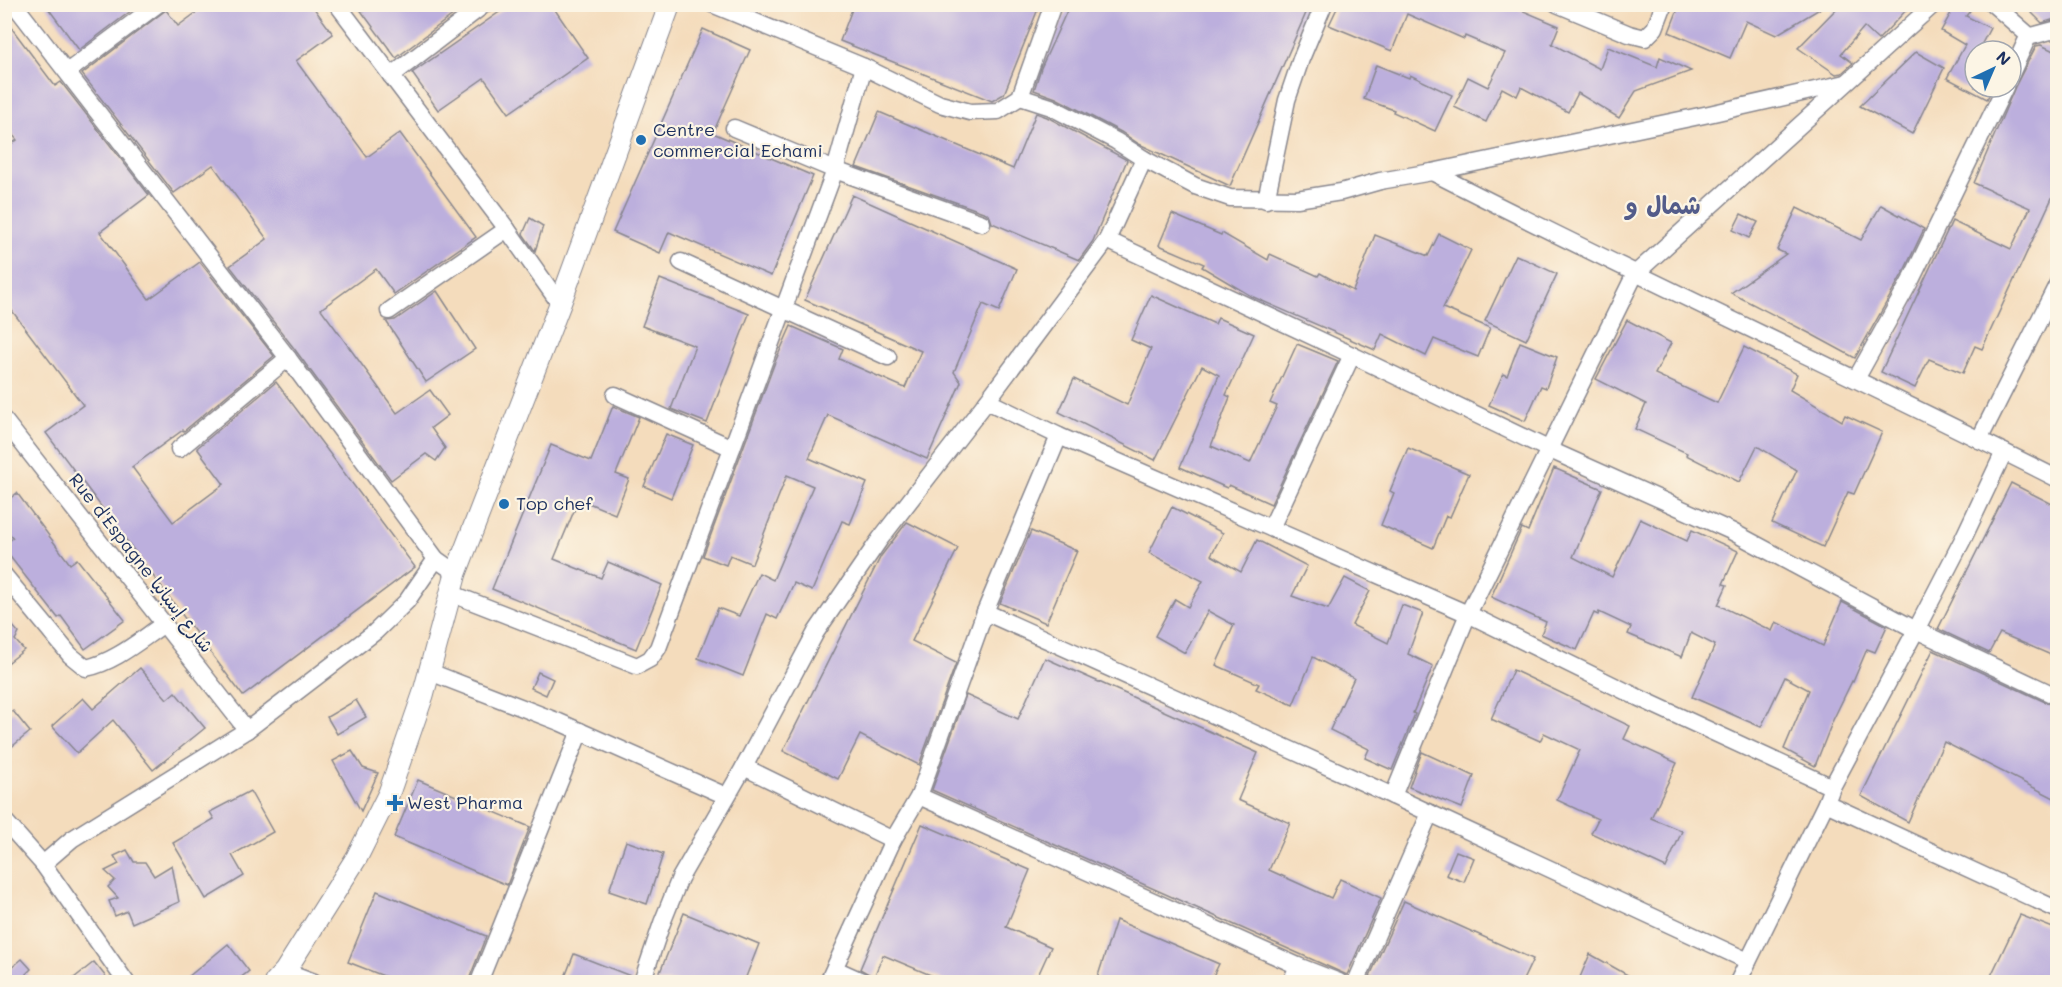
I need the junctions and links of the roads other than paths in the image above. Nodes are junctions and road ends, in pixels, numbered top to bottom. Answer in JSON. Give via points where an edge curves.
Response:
{"nodes":[{"id":1,"x":14,"y":4,"type":"edge"},
{"id":2,"x":158,"y":4,"type":"edge"},
{"id":3,"x":338,"y":4,"type":"edge"},
{"id":4,"x":485,"y":4,"type":"edge"},
{"id":5,"x":670,"y":4,"type":"edge"},
{"id":6,"x":712,"y":4,"type":"edge"},
{"id":7,"x":1053,"y":4,"type":"edge"},
{"id":8,"x":1324,"y":4,"type":"edge"},
{"id":9,"x":1557,"y":4,"type":"edge"},
{"id":10,"x":1664,"y":4,"type":"edge"},
{"id":11,"x":1934,"y":4,"type":"edge"},
{"id":12,"x":1993,"y":4,"type":"edge"},
{"id":13,"x":2058,"y":29,"type":"edge"},
{"id":14,"x":2028,"y":37,"type":"junction"},
{"id":15,"x":2023,"y":48,"type":"edge"},
{"id":16,"x":864,"y":67,"type":"junction"},
{"id":17,"x":67,"y":72,"type":"junction"},
{"id":18,"x":391,"y":76,"type":"junction"},
{"id":19,"x":1848,"y":82,"type":"junction"},
{"id":20,"x":1020,"y":97,"type":"junction"},
{"id":21,"x":1999,"y":99,"type":"edge"},
{"id":22,"x":734,"y":128,"type":"dead end"},
{"id":23,"x":1144,"y":159,"type":"junction"},
{"id":24,"x":835,"y":170,"type":"junction"},
{"id":25,"x":1432,"y":172,"type":"junction"},
{"id":26,"x":1266,"y":200,"type":"junction"},
{"id":27,"x":982,"y":223,"type":"dead end"},
{"id":28,"x":507,"y":230,"type":"junction"},
{"id":29,"x":1107,"y":240,"type":"junction"},
{"id":30,"x":681,"y":262,"type":"dead end"},
{"id":31,"x":1635,"y":274,"type":"junction"},
{"id":32,"x":2058,"y":283,"type":"edge"},
{"id":33,"x":560,"y":304,"type":"junction"},
{"id":34,"x":783,"y":310,"type":"junction"},
{"id":35,"x":389,"y":311,"type":"dead end"},
{"id":36,"x":1352,"y":354,"type":"junction"},
{"id":37,"x":888,"y":357,"type":"dead end"},
{"id":38,"x":288,"y":358,"type":"junction"},
{"id":39,"x":1856,"y":379,"type":"junction"},
{"id":40,"x":615,"y":395,"type":"dead end"},
{"id":41,"x":987,"y":401,"type":"junction"},
{"id":42,"x":4,"y":420,"type":"edge"},
{"id":43,"x":1059,"y":436,"type":"junction"},
{"id":44,"x":1979,"y":440,"type":"junction"},
{"id":45,"x":732,"y":448,"type":"junction"},
{"id":46,"x":179,"y":449,"type":"dead end"},
{"id":47,"x":1548,"y":449,"type":"junction"},
{"id":48,"x":2004,"y":452,"type":"junction"},
{"id":49,"x":2058,"y":479,"type":"edge"},
{"id":50,"x":1271,"y":528,"type":"junction"},
{"id":51,"x":436,"y":559,"type":"junction"},
{"id":52,"x":4,"y":575,"type":"edge"},
{"id":53,"x":453,"y":584,"type":"junction"},
{"id":54,"x":985,"y":612,"type":"junction"},
{"id":55,"x":1468,"y":614,"type":"junction"},
{"id":56,"x":164,"y":624,"type":"junction"},
{"id":57,"x":1916,"y":630,"type":"junction"},
{"id":58,"x":430,"y":672,"type":"junction"},
{"id":59,"x":2058,"y":697,"type":"edge"},
{"id":60,"x":247,"y":730,"type":"junction"},
{"id":61,"x":580,"y":731,"type":"junction"},
{"id":62,"x":744,"y":767,"type":"junction"},
{"id":63,"x":1829,"y":795,"type":"junction"},
{"id":64,"x":726,"y":796,"type":"junction"},
{"id":65,"x":919,"y":796,"type":"junction"},
{"id":66,"x":1393,"y":796,"type":"junction"},
{"id":67,"x":1430,"y":813,"type":"junction"},
{"id":68,"x":4,"y":820,"type":"edge"},
{"id":69,"x":893,"y":840,"type":"junction"},
{"id":70,"x":43,"y":864,"type":"junction"},
{"id":71,"x":2058,"y":910,"type":"edge"},
{"id":72,"x":1749,"y":961,"type":"junction"},
{"id":73,"x":1298,"y":966,"type":"junction"},
{"id":74,"x":831,"y":976,"type":"edge"},
{"id":75,"x":280,"y":977,"type":"edge"},
{"id":76,"x":126,"y":982,"type":"edge"},
{"id":77,"x":314,"y":982,"type":"edge"},
{"id":78,"x":479,"y":982,"type":"edge"},
{"id":79,"x":642,"y":982,"type":"edge"},
{"id":80,"x":864,"y":982,"type":"edge"},
{"id":81,"x":1291,"y":982,"type":"edge"},
{"id":82,"x":1339,"y":982,"type":"edge"},
{"id":83,"x":1356,"y":982,"type":"edge"},
{"id":84,"x":1738,"y":982,"type":"edge"}],
"edges":[{"from":1,"to":17,"type":"street"},
{"from":2,"to":17,"type":"street"},
{"from":3,"to":18,"type":"street"},
{"from":4,"to":18,"type":"street"},
{"from":5,"to":33,"type":"street"},
{"from":6,"to":16,"type":"street"},
{"from":7,"to":20,"type":"street"},
{"from":8,"to":26,"type":"street","via":[[1287,100]]},
{"from":9,"to":10,"type":"street","via":[[1645,38],[1655,28]]},
{"from":11,"to":19,"type":"street"},
{"from":12,"to":14,"type":"street"},
{"from":13,"to":14,"type":"street"},
{"from":14,"to":15,"type":"street"},
{"from":16,"to":20,"type":"street","via":[[940,104],[970,112],[998,111]]},
{"from":16,"to":24,"type":"street"},
{"from":17,"to":38,"type":"street"},
{"from":18,"to":28,"type":"street"},
{"from":19,"to":25,"type":"street"},
{"from":19,"to":31,"type":"street"},
{"from":20,"to":23,"type":"street","via":[[1051,107]]},
{"from":21,"to":39,"type":"street","via":[[1912,278]]},
{"from":22,"to":24,"type":"street"},
{"from":23,"to":26,"type":"street","via":[[1195,186],[1230,198]]},
{"from":23,"to":29,"type":"street"},
{"from":24,"to":27,"type":"street"},
{"from":24,"to":34,"type":"street"},
{"from":25,"to":26,"type":"street","via":[[1297,200]]},
{"from":25,"to":31,"type":"street"},
{"from":28,"to":33,"type":"street"},
{"from":28,"to":35,"type":"street"},
{"from":29,"to":36,"type":"street"},
{"from":29,"to":41,"type":"street"},
{"from":30,"to":34,"type":"street"},
{"from":31,"to":39,"type":"street"},
{"from":31,"to":47,"type":"street"},
{"from":32,"to":44,"type":"street"},
{"from":33,"to":53,"type":"street"},
{"from":34,"to":37,"type":"street"},
{"from":34,"to":45,"type":"street"},
{"from":36,"to":47,"type":"street"},
{"from":36,"to":50,"type":"street"},
{"from":38,"to":46,"type":"street"},
{"from":38,"to":51,"type":"street"},
{"from":39,"to":44,"type":"street"},
{"from":40,"to":45,"type":"street"},
{"from":41,"to":43,"type":"street"},
{"from":41,"to":62,"type":"street","via":[[880,539],[816,632]]},
{"from":42,"to":56,"type":"street","name":"Rue d'Espagne شارع إسبانيا"},
{"from":43,"to":50,"type":"street"},
{"from":43,"to":54,"type":"street"},
{"from":44,"to":48,"type":"street"},
{"from":45,"to":53,"type":"street","via":[[658,648],[650,659],[637,666]]},
{"from":47,"to":55,"type":"street"},
{"from":47,"to":57,"type":"street","via":[[1731,531]]},
{"from":48,"to":49,"type":"street"},
{"from":48,"to":57,"type":"street"},
{"from":50,"to":55,"type":"street"},
{"from":51,"to":53,"type":"street"},
{"from":51,"to":60,"type":"street","via":[[407,601],[375,632]]},
{"from":52,"to":56,"type":"street","via":[[70,655],[86,668],[120,654]]},
{"from":53,"to":58,"type":"street"},
{"from":54,"to":65,"type":"street"},
{"from":54,"to":66,"type":"street"},
{"from":55,"to":63,"type":"street"},
{"from":55,"to":66,"type":"street"},
{"from":56,"to":60,"type":"street","name":"Rue d'Espagne شارع إسبانيا"},
{"from":57,"to":59,"type":"street"},
{"from":57,"to":63,"type":"street"},
{"from":58,"to":61,"type":"street"},
{"from":58,"to":75,"type":"street","via":[[389,793],[357,857]]},
{"from":60,"to":70,"type":"street","via":[[72,839]]},
{"from":61,"to":64,"type":"street"},
{"from":61,"to":78,"type":"street"},
{"from":62,"to":64,"type":"street"},
{"from":62,"to":69,"type":"street"},
{"from":63,"to":71,"type":"street"},
{"from":63,"to":72,"type":"street"},
{"from":64,"to":79,"type":"street","via":[[680,878]]},
{"from":65,"to":69,"type":"street"},
{"from":65,"to":73,"type":"street"},
{"from":66,"to":67,"type":"street"},
{"from":67,"to":72,"type":"street"},
{"from":67,"to":83,"type":"street"},
{"from":68,"to":70,"type":"street"},
{"from":69,"to":74,"type":"street"},
{"from":70,"to":76,"type":"street"},
{"from":72,"to":84,"type":"street"},
{"from":73,"to":81,"type":"street"},
{"from":73,"to":82,"type":"street"},
{"from":74,"to":80,"type":"street"},
{"from":75,"to":77,"type":"street"}]}
